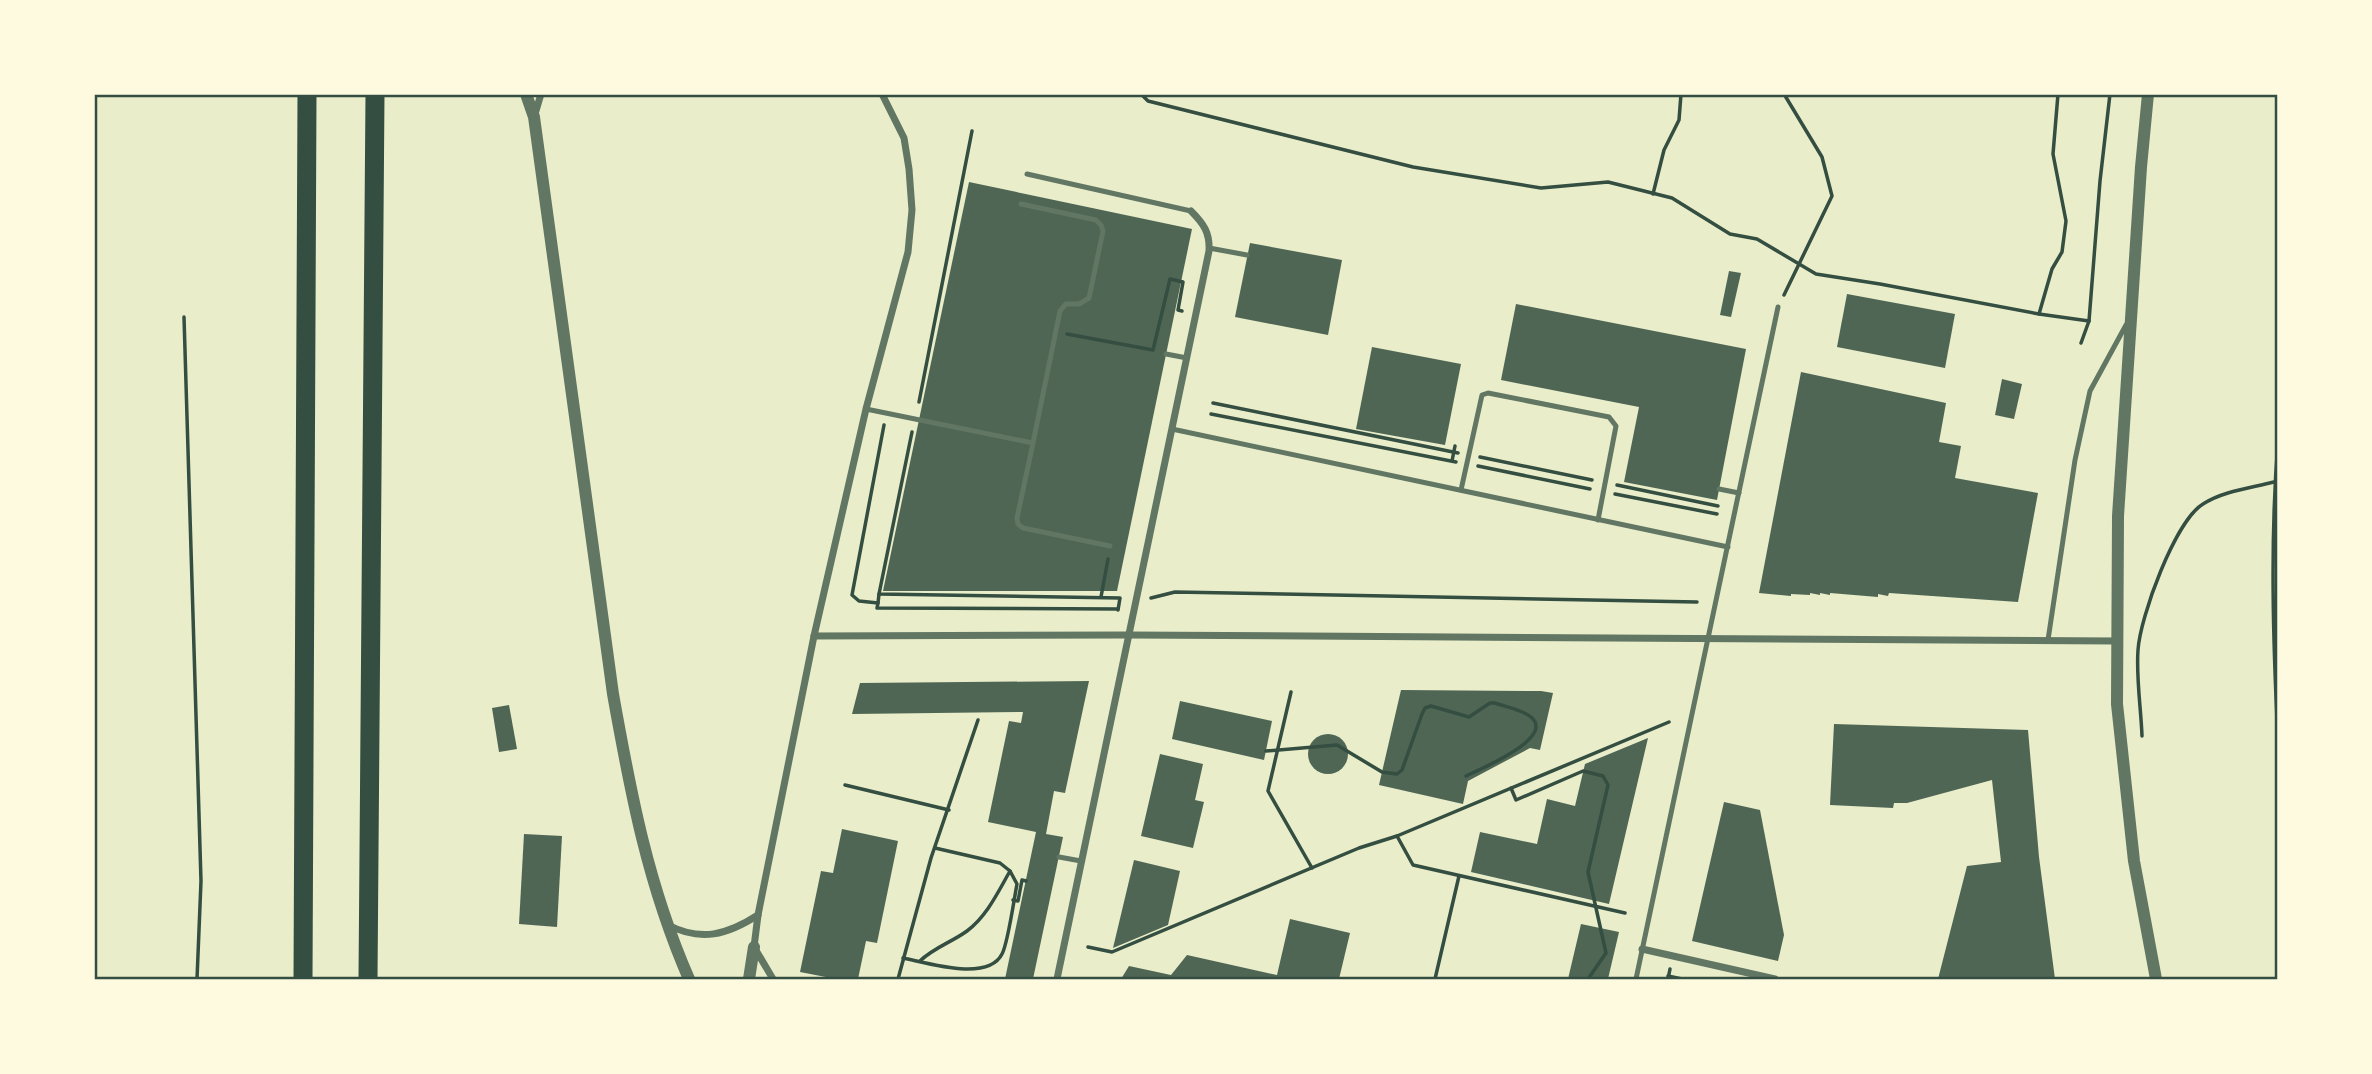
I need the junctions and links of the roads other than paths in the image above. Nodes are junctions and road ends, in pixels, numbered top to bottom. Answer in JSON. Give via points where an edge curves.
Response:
{"nodes":[{"id":1,"x":307,"y":94,"type":"edge"},
{"id":2,"x":375,"y":94,"type":"edge"},
{"id":3,"x":526,"y":94,"type":"edge"},
{"id":4,"x":541,"y":94,"type":"edge"},
{"id":5,"x":882,"y":94,"type":"edge"},
{"id":6,"x":2148,"y":94,"type":"edge"},
{"id":7,"x":534,"y":117,"type":"junction"},
{"id":8,"x":1027,"y":174,"type":"dead end"},
{"id":9,"x":1021,"y":204,"type":"dead end"},
{"id":10,"x":1191,"y":211,"type":"joint"},
{"id":11,"x":1209,"y":248,"type":"junction"},
{"id":12,"x":1247,"y":255,"type":"dead end"},
{"id":13,"x":1778,"y":307,"type":"road end"},
{"id":14,"x":2133,"y":313,"type":"junction"},
{"id":15,"x":1166,"y":354,"type":"dead end"},
{"id":16,"x":1187,"y":358,"type":"junction"},
{"id":17,"x":866,"y":409,"type":"junction"},
{"id":18,"x":1172,"y":429,"type":"junction"},
{"id":19,"x":1033,"y":443,"type":"junction"},
{"id":20,"x":1719,"y":489,"type":"dead end"},
{"id":21,"x":1461,"y":490,"type":"junction"},
{"id":22,"x":1739,"y":493,"type":"junction"},
{"id":23,"x":1598,"y":520,"type":"junction"},
{"id":24,"x":1110,"y":546,"type":"road end"},
{"id":25,"x":1728,"y":547,"type":"junction"},
{"id":26,"x":1128,"y":635,"type":"junction"},
{"id":27,"x":814,"y":636,"type":"junction"},
{"id":28,"x":1708,"y":638,"type":"junction"},
{"id":29,"x":2048,"y":640,"type":"junction"},
{"id":30,"x":2117,"y":641,"type":"junction"},
{"id":31,"x":1059,"y":857,"type":"dead end"},
{"id":32,"x":1081,"y":861,"type":"junction"},
{"id":33,"x":758,"y":915,"type":"junction"},
{"id":34,"x":667,"y":925,"type":"junction"},
{"id":35,"x":754,"y":947,"type":"junction"},
{"id":36,"x":1642,"y":949,"type":"junction"},
{"id":37,"x":303,"y":979,"type":"edge"},
{"id":38,"x":368,"y":979,"type":"edge"},
{"id":39,"x":689,"y":979,"type":"edge"},
{"id":40,"x":750,"y":979,"type":"edge"},
{"id":41,"x":773,"y":979,"type":"edge"},
{"id":42,"x":1057,"y":979,"type":"edge"},
{"id":43,"x":1636,"y":979,"type":"edge"},
{"id":44,"x":1775,"y":979,"type":"edge"},
{"id":45,"x":2156,"y":979,"type":"edge"}],
"edges":[{"from":1,"to":37,"type":"highway"},
{"from":2,"to":38,"type":"highway"},
{"from":3,"to":7,"type":"street"},
{"from":4,"to":7,"type":"street"},
{"from":5,"to":17,"type":"street","via":[[904,138],[912,210],[908,252]]},
{"from":6,"to":14,"type":"street"},
{"from":7,"to":34,"type":"street","via":[[613,694],[648,867]]},
{"from":8,"to":10,"type":"lane"},
{"from":9,"to":19,"type":"lane","via":[[1096,220],[1103,231],[1088,298],[1066,304],[1060,311]]},
{"from":10,"to":11,"type":"street","via":[[1210,236]]},
{"from":11,"to":12,"type":"lane"},
{"from":11,"to":16,"type":"street"},
{"from":13,"to":22,"type":"lane"},
{"from":14,"to":29,"type":"lane","via":[[2090,391]]},
{"from":14,"to":30,"type":"street","via":[[2118,516]]},
{"from":15,"to":16,"type":"lane"},
{"from":16,"to":18,"type":"street"},
{"from":17,"to":19,"type":"lane"},
{"from":17,"to":27,"type":"street"},
{"from":18,"to":21,"type":"lane"},
{"from":18,"to":26,"type":"street"},
{"from":19,"to":24,"type":"lane","via":[[1018,524]]},
{"from":20,"to":22,"type":"lane"},
{"from":21,"to":23,"type":"lane"},
{"from":21,"to":23,"type":"lane","via":[[1482,395],[1609,417],[1616,426]]},
{"from":22,"to":25,"type":"lane"},
{"from":23,"to":25,"type":"lane"},
{"from":25,"to":28,"type":"lane"},
{"from":26,"to":27,"type":"street"},
{"from":26,"to":28,"type":"street"},
{"from":26,"to":32,"type":"street"},
{"from":27,"to":33,"type":"street"},
{"from":28,"to":29,"type":"street"},
{"from":28,"to":36,"type":"lane"},
{"from":29,"to":30,"type":"street"},
{"from":30,"to":45,"type":"street","via":[[2120,751]]},
{"from":31,"to":32,"type":"lane"},
{"from":32,"to":42,"type":"street"},
{"from":33,"to":34,"type":"street","via":[[712,934],[683,933]]},
{"from":33,"to":35,"type":"street"},
{"from":34,"to":39,"type":"street"},
{"from":35,"to":40,"type":"street"},
{"from":35,"to":41,"type":"street"},
{"from":36,"to":43,"type":"lane"},
{"from":36,"to":44,"type":"street"}]}
